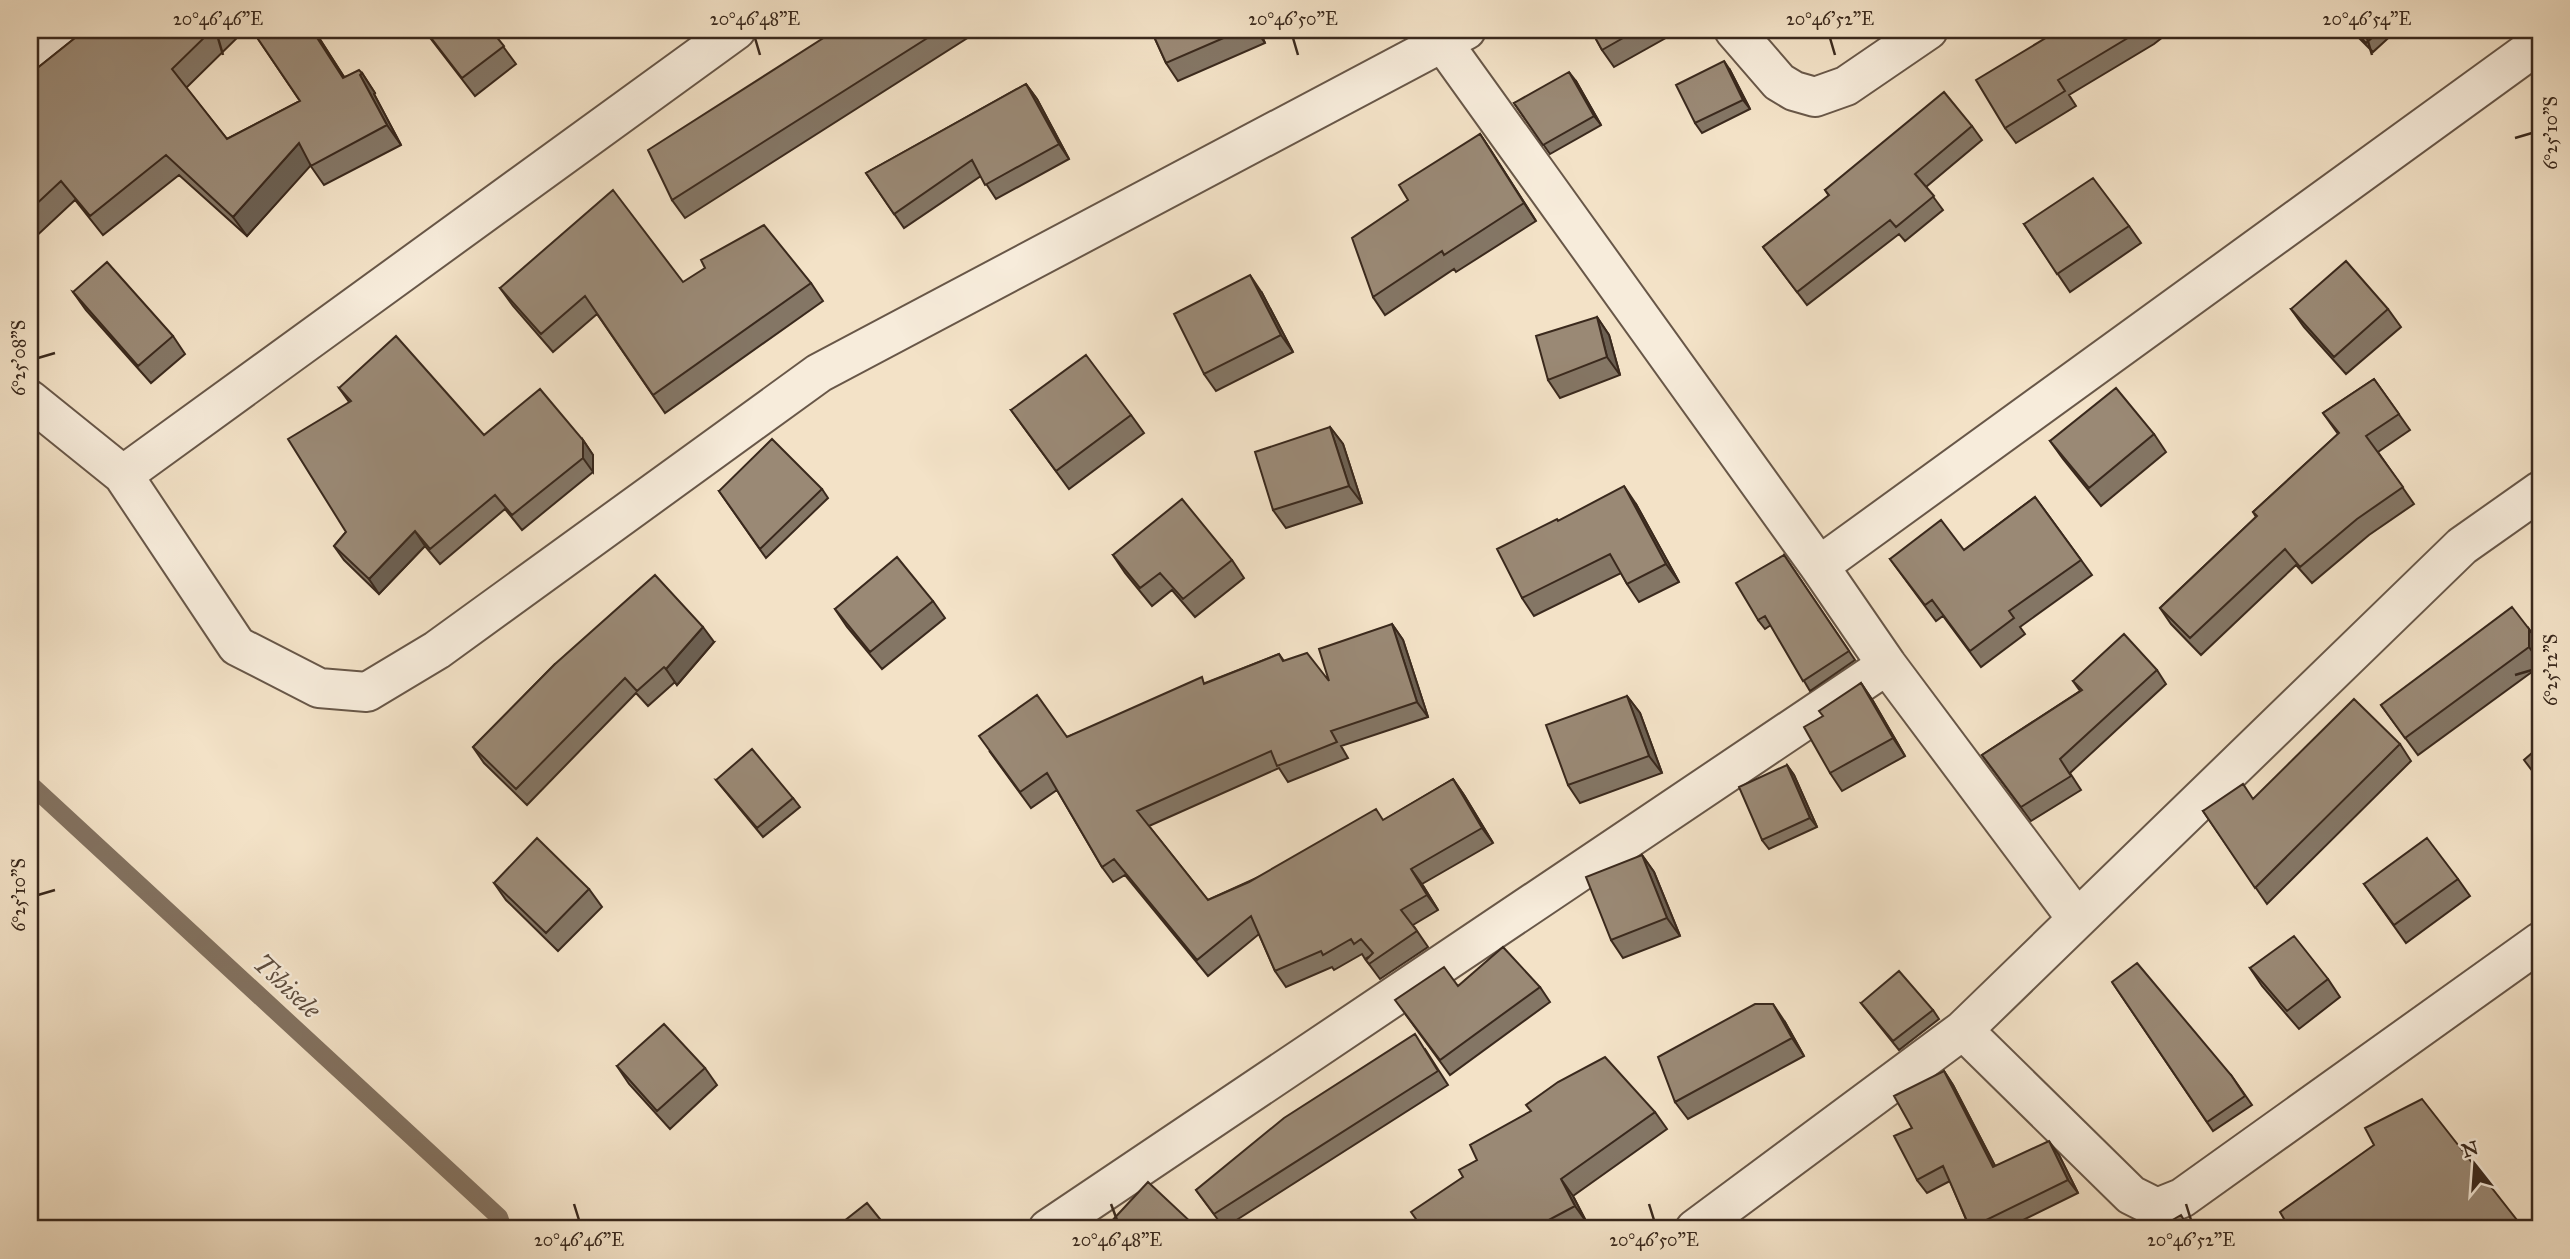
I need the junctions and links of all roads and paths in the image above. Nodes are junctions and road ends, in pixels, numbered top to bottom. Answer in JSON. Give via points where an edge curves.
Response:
{"nodes":[{"id":1,"x":70,"y":30,"type":"edge"},
{"id":2,"x":736,"y":30,"type":"edge"},
{"id":3,"x":1734,"y":30,"type":"edge"},
{"id":4,"x":1928,"y":30,"type":"edge"},
{"id":5,"x":1455,"y":37,"type":"edge"},
{"id":6,"x":2540,"y":43,"type":"edge"},
{"id":7,"x":30,"y":61,"type":"edge"},
{"id":8,"x":30,"y":400,"type":"edge"},
{"id":9,"x":124,"y":475,"type":"junction"},
{"id":10,"x":2540,"y":492,"type":"edge"},
{"id":11,"x":1819,"y":566,"type":"junction"},
{"id":12,"x":1887,"y":665,"type":"junction"},
{"id":13,"x":2077,"y":919,"type":"junction"},
{"id":14,"x":2540,"y":943,"type":"edge"},
{"id":15,"x":1963,"y":1030,"type":"junction"},
{"id":16,"x":1048,"y":1229,"type":"edge"},
{"id":17,"x":1695,"y":1229,"type":"edge"}],
"edges":[{"from":1,"to":7,"type":"street"},
{"from":2,"to":9,"type":"street"},
{"from":3,"to":4,"type":"street","via":[[1779,82],[1815,97],[1846,86]]},
{"from":5,"to":9,"type":"street","via":[[819,373],[437,650],[367,692],[319,688],[237,646]]},
{"from":5,"to":11,"type":"street"},
{"from":6,"to":11,"type":"street"},
{"from":8,"to":9,"type":"street"},
{"from":10,"to":13,"type":"street","via":[[2462,546]]},
{"from":11,"to":12,"type":"street"},
{"from":12,"to":13,"type":"street"},
{"from":12,"to":16,"type":"street"},
{"from":13,"to":15,"type":"street"},
{"from":14,"to":15,"type":"street","via":[[2182,1198],[2157,1208],[2131,1195]]},
{"from":15,"to":17,"type":"street"}]}
